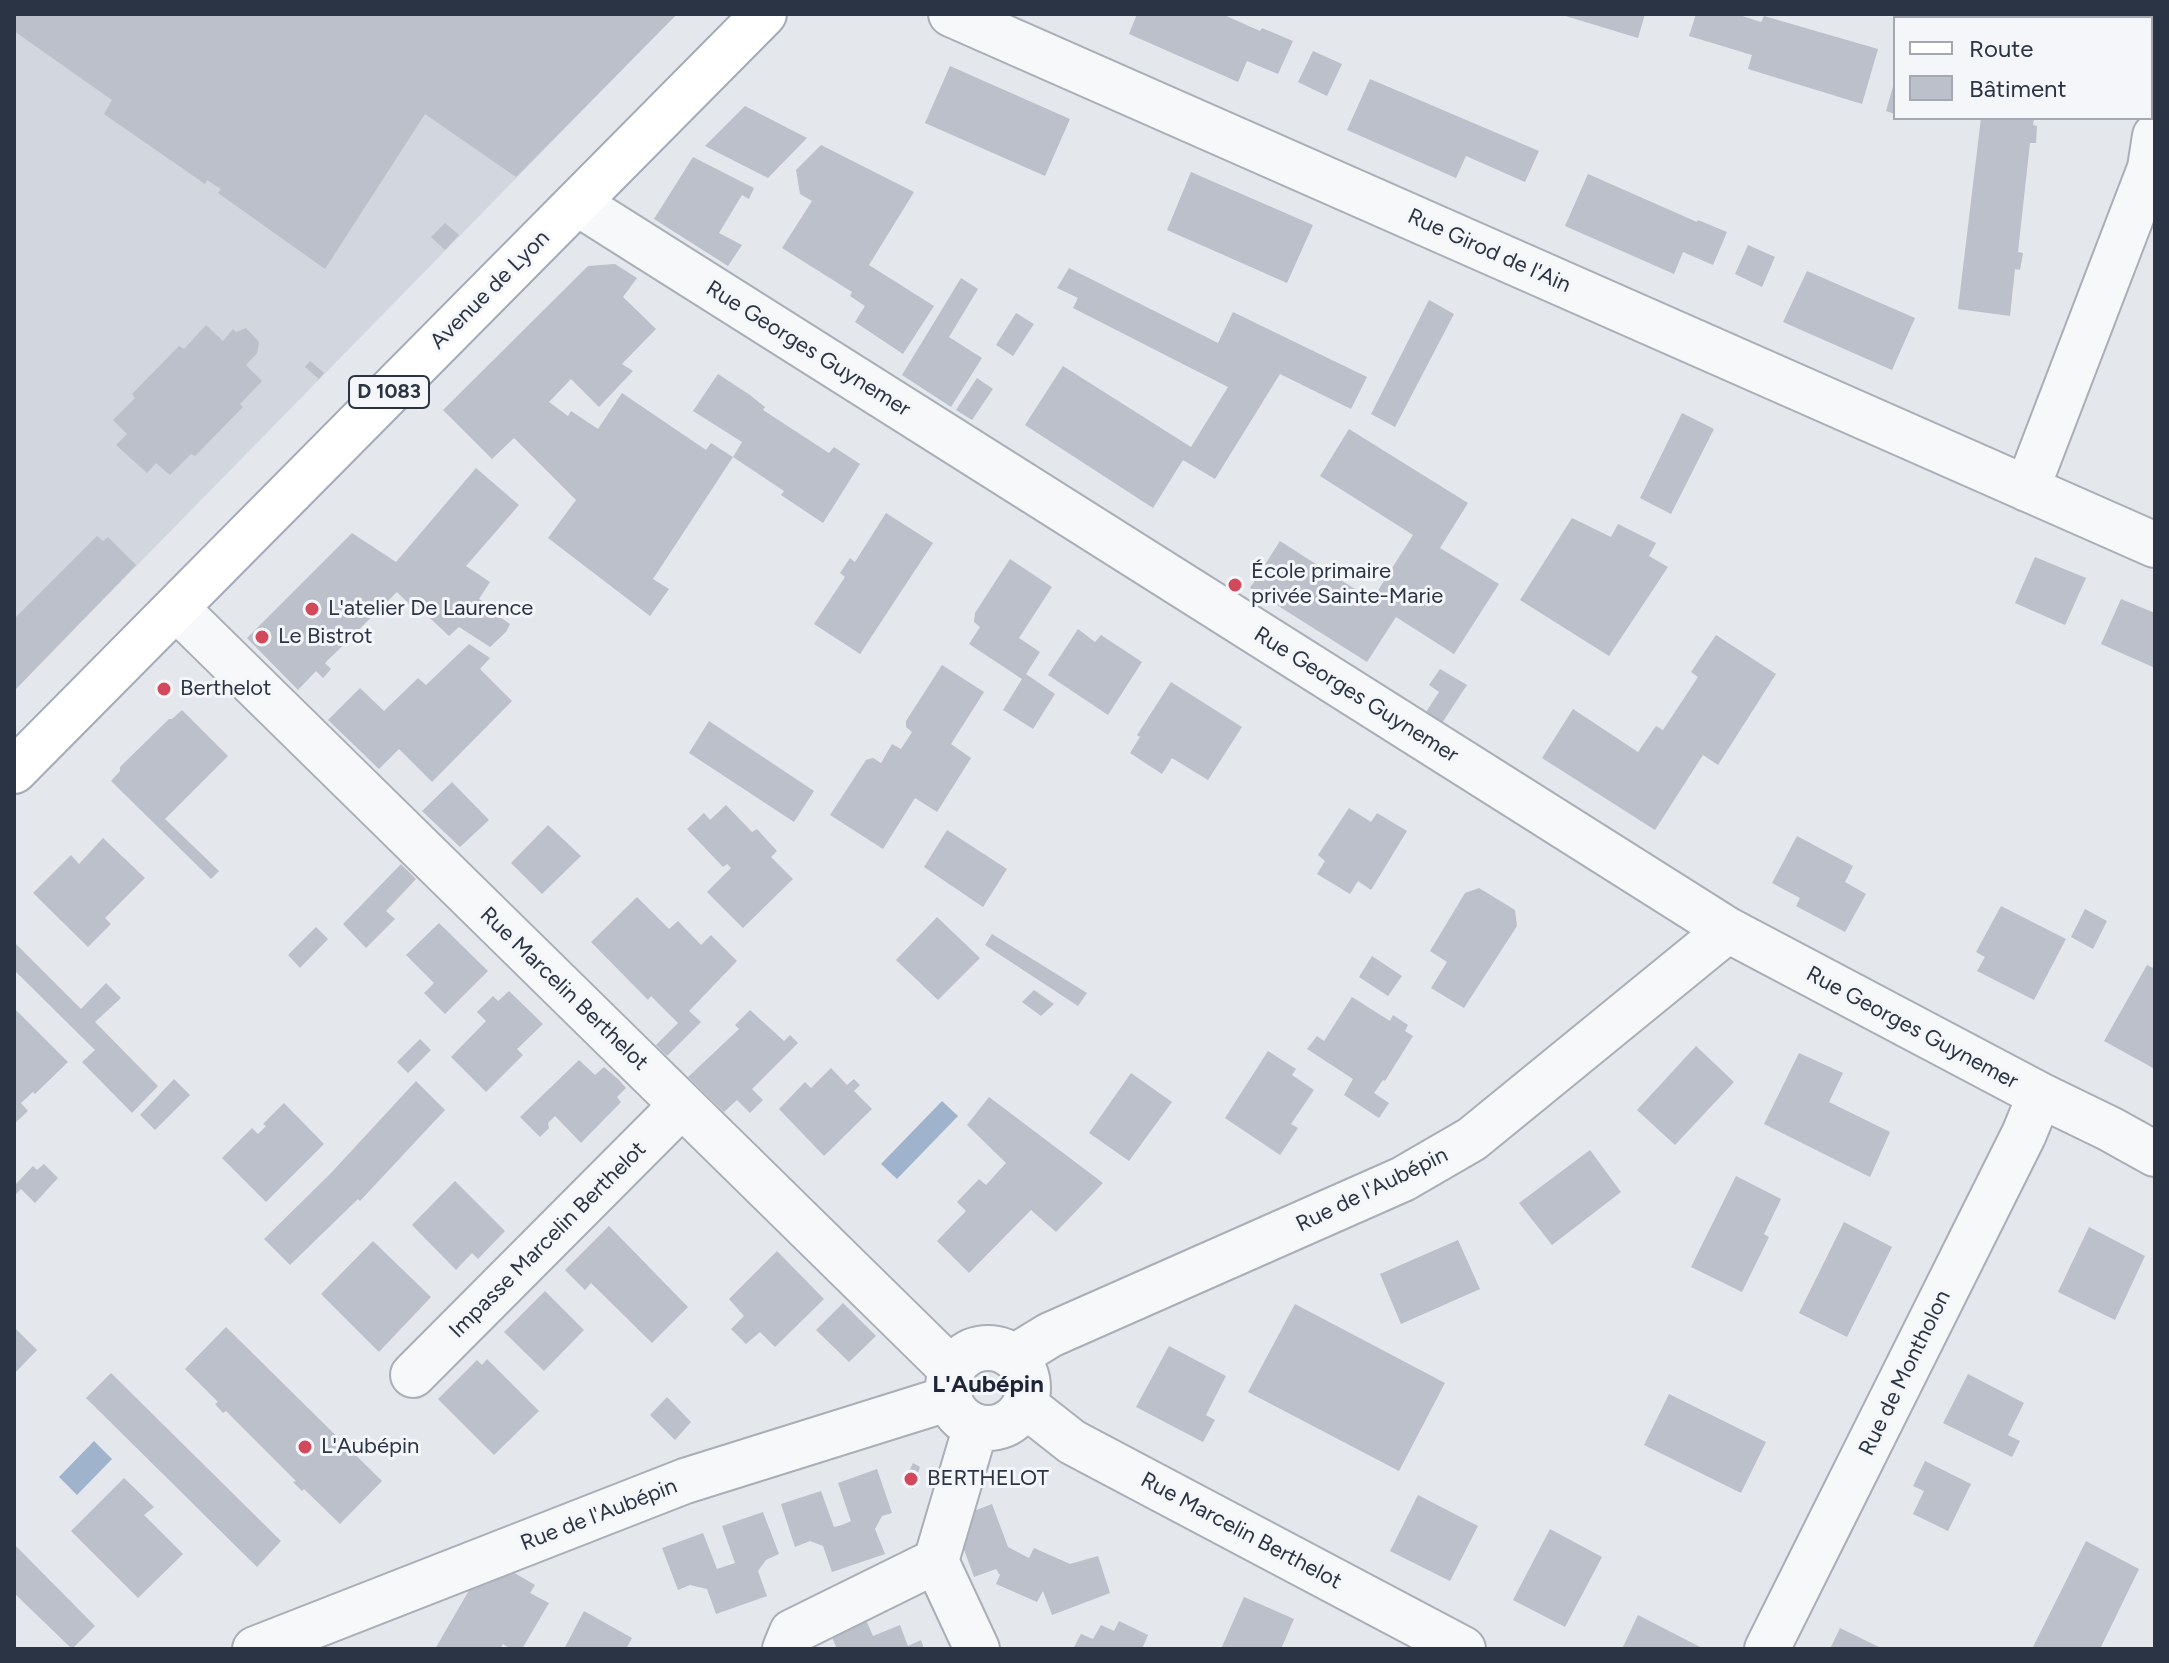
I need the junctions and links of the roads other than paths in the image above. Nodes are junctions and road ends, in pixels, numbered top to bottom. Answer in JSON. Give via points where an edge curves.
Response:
{"nodes":[{"id":1,"x":764,"y":14,"type":"edge"},
{"id":2,"x":951,"y":14,"type":"edge"},
{"id":3,"x":2155,"y":136,"type":"edge"},
{"id":4,"x":577,"y":203,"type":"junction"},
{"id":5,"x":2027,"y":489,"type":"junction"},
{"id":6,"x":2155,"y":545,"type":"edge"},
{"id":7,"x":176,"y":608,"type":"junction"},
{"id":8,"x":14,"y":771,"type":"edge"},
{"id":9,"x":1728,"y":930,"type":"junction"},
{"id":10,"x":2040,"y":1095,"type":"junction"},
{"id":11,"x":682,"y":1105,"type":"junction"},
{"id":12,"x":2154,"y":1152,"type":"edge"},
{"id":13,"x":1014,"y":1357,"type":"junction"},
{"id":14,"x":413,"y":1375,"type":"dead end"},
{"id":15,"x":959,"y":1398,"type":"junction"},
{"id":16,"x":1025,"y":1405,"type":"junction"},
{"id":17,"x":936,"y":1561,"type":"junction"},
{"id":18,"x":1439,"y":1643,"type":"edge"},
{"id":19,"x":255,"y":1649,"type":"edge"},
{"id":20,"x":785,"y":1649,"type":"edge"},
{"id":21,"x":977,"y":1649,"type":"edge"},
{"id":22,"x":1767,"y":1649,"type":"edge"}],
"edges":[{"from":1,"to":4,"type":"main road","name":"Avenue de Lyon","number":"D 1083"},
{"from":2,"to":5,"type":"street","name":"Rue Girod de l'Ain"},
{"from":3,"to":5,"type":"street","via":[[2150,168]]},
{"from":4,"to":7,"type":"main road","name":"Avenue de Lyon","number":"D 1083"},
{"from":4,"to":9,"type":"street","name":"Rue Georges Guynemer"},
{"from":5,"to":6,"type":"street","name":"Rue Girod de l'Ain"},
{"from":7,"to":8,"type":"main road","name":"Avenue de Lyon","number":"D 1083"},
{"from":7,"to":11,"type":"street","name":"Rue Marcelin Berthelot"},
{"from":9,"to":10,"type":"street","name":"Rue Georges Guynemer"},
{"from":9,"to":13,"type":"street","name":"Rue de l'Aubépin","via":[[1472,1139],[1403,1179],[1050,1335]]},
{"from":10,"to":12,"type":"street","name":"Rue Georges Guynemer"},
{"from":10,"to":22,"type":"street","name":"Rue de Montholon"},
{"from":11,"to":14,"type":"street","name":"Impasse Marcelin Berthelot"},
{"from":11,"to":15,"type":"street","name":"Rue Marcelin Berthelot"},
{"from":13,"to":15,"type":"street","via":[[988,1348],[961,1359]]},
{"from":13,"to":16,"type":"street","via":[[1028,1378]]},
{"from":15,"to":16,"type":"street","via":[[990,1428],[1017,1417]]},
{"from":15,"to":17,"type":"street"},
{"from":15,"to":19,"type":"street","name":"Rue de l'Aubépin","via":[[685,1481]]},
{"from":16,"to":18,"type":"street","name":"Rue Marcelin Berthelot","via":[[1072,1442]]},
{"from":17,"to":20,"type":"street","via":[[792,1632]]},
{"from":17,"to":21,"type":"street"}]}
